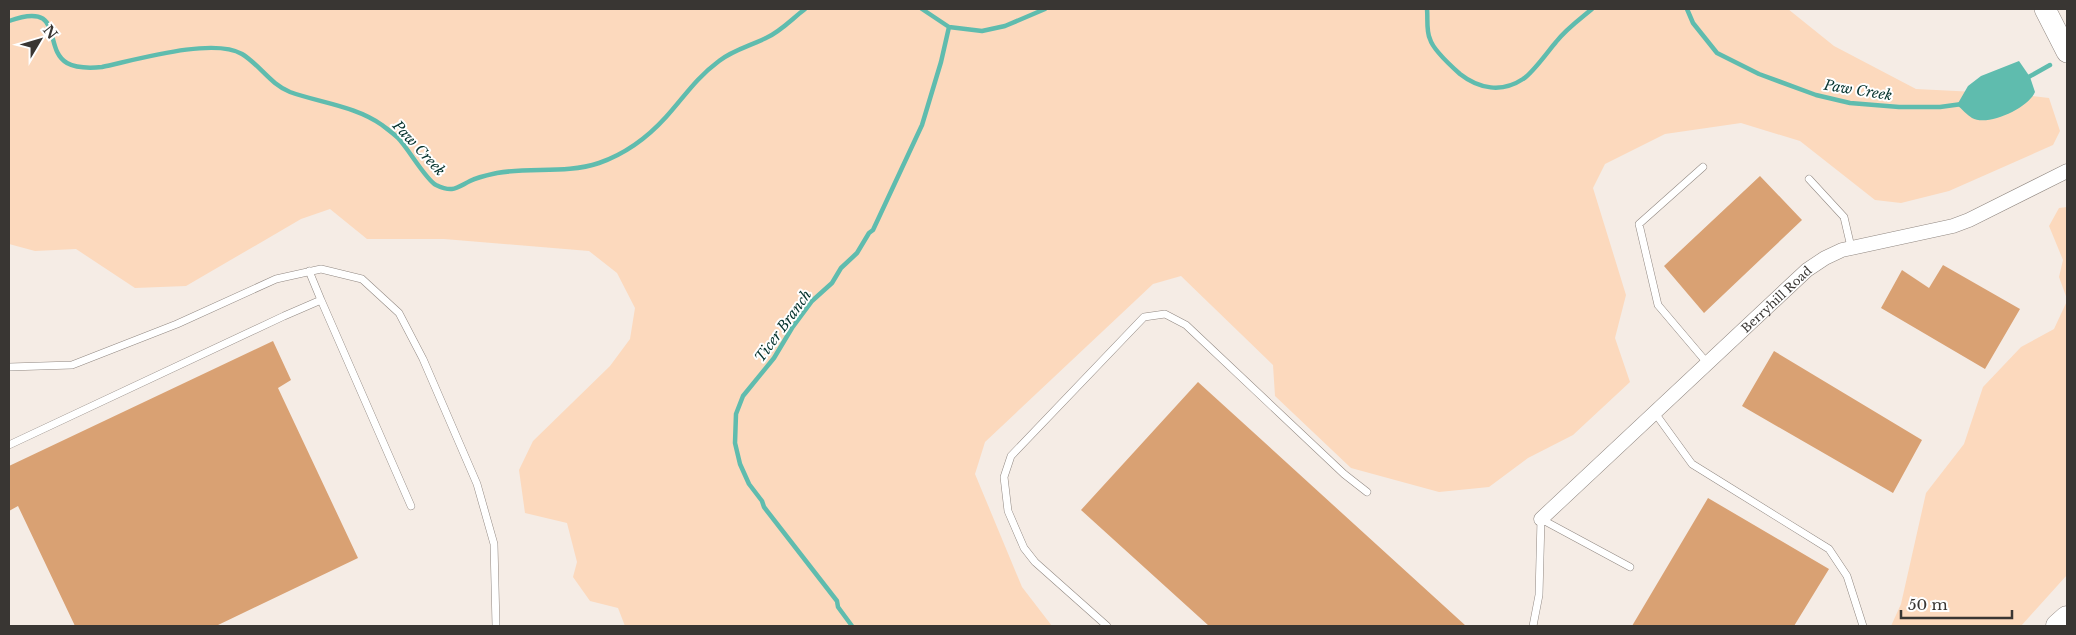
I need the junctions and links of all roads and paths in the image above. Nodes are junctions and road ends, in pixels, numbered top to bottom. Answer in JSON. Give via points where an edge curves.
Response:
{"nodes":[{"id":1,"x":2045,"y":9,"type":"edge"},
{"id":2,"x":2067,"y":52,"type":"edge"},
{"id":3,"x":1703,"y":167,"type":"dead end"},
{"id":4,"x":2067,"y":171,"type":"edge"},
{"id":5,"x":1809,"y":179,"type":"dead end"},
{"id":6,"x":1851,"y":247,"type":"junction"},
{"id":7,"x":308,"y":271,"type":"junction"},
{"id":8,"x":321,"y":300,"type":"junction"},
{"id":9,"x":1708,"y":364,"type":"junction"},
{"id":10,"x":9,"y":367,"type":"edge"},
{"id":11,"x":1654,"y":413,"type":"junction"},
{"id":12,"x":9,"y":445,"type":"edge"},
{"id":13,"x":1367,"y":492,"type":"dead end"},
{"id":14,"x":411,"y":506,"type":"dead end"},
{"id":15,"x":1542,"y":519,"type":"junction"},
{"id":16,"x":1630,"y":567,"type":"dead end"},
{"id":17,"x":2067,"y":618,"type":"edge"},
{"id":18,"x":496,"y":626,"type":"edge"},
{"id":19,"x":1107,"y":626,"type":"edge"},
{"id":20,"x":1533,"y":626,"type":"edge"},
{"id":21,"x":1863,"y":626,"type":"edge"},
{"id":22,"x":2058,"y":626,"type":"edge"}],
"edges":[{"from":1,"to":2,"type":"main road"},
{"from":3,"to":9,"type":"lane","via":[[1639,224],[1658,305]]},
{"from":4,"to":6,"type":"street","name":"Berryhill Road","via":[[1953,226]]},
{"from":5,"to":6,"type":"lane","via":[[1844,217]]},
{"from":6,"to":9,"type":"street","name":"Berryhill Road","via":[[1825,258],[1808,270]]},
{"from":7,"to":8,"type":"lane"},
{"from":7,"to":10,"type":"lane","via":[[276,279],[177,324],[72,365]]},
{"from":7,"to":18,"type":"lane","via":[[320,269],[362,279],[399,313],[423,359],[477,484],[494,544]]},
{"from":8,"to":12,"type":"lane"},
{"from":8,"to":14,"type":"lane"},
{"from":9,"to":11,"type":"street","name":"Berryhill Road"},
{"from":11,"to":15,"type":"street","name":"Berryhill Road"},
{"from":11,"to":21,"type":"lane","via":[[1692,464],[1828,549],[1847,576]]},
{"from":13,"to":19,"type":"lane","via":[[1186,326],[1165,314],[1144,317],[1011,456],[1004,477],[1008,511],[1024,548],[1035,562]]},
{"from":15,"to":16,"type":"lane"},
{"from":15,"to":20,"type":"lane","via":[[1539,595]]},
{"from":17,"to":22,"type":"highway"}]}
